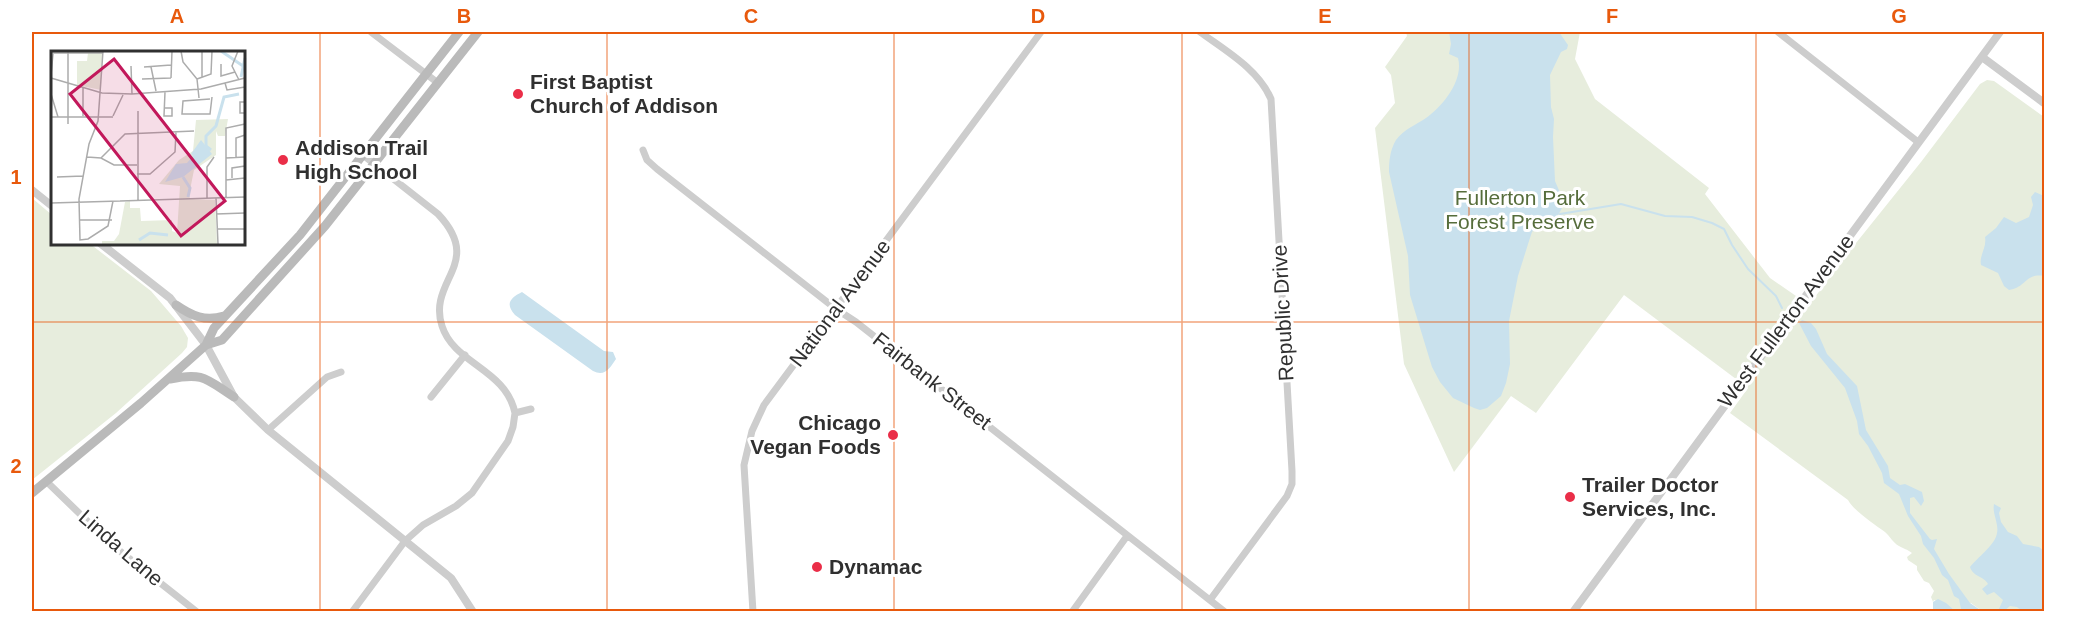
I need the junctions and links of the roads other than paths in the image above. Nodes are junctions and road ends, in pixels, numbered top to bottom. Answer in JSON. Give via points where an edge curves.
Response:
{"nodes":[{"id":1,"x":371,"y":32,"type":"edge"},
{"id":2,"x":459,"y":32,"type":"edge"},
{"id":3,"x":478,"y":32,"type":"edge"},
{"id":4,"x":1041,"y":32,"type":"edge"},
{"id":5,"x":1200,"y":32,"type":"edge"},
{"id":6,"x":1778,"y":32,"type":"edge"},
{"id":7,"x":2000,"y":32,"type":"edge"},
{"id":8,"x":1982,"y":57,"type":"junction"},
{"id":9,"x":427,"y":74,"type":"junction"},
{"id":10,"x":438,"y":83,"type":"junction"},
{"id":11,"x":2044,"y":103,"type":"edge"},
{"id":12,"x":1918,"y":142,"type":"junction"},
{"id":13,"x":643,"y":150,"type":"dead end"},
{"id":14,"x":363,"y":155,"type":"junction"},
{"id":15,"x":374,"y":165,"type":"junction"},
{"id":16,"x":32,"y":190,"type":"edge"},
{"id":17,"x":51,"y":205,"type":"edge"},
{"id":18,"x":300,"y":235,"type":"junction"},
{"id":19,"x":101,"y":244,"type":"edge"},
{"id":20,"x":309,"y":244,"type":"junction"},
{"id":21,"x":176,"y":305,"type":"junction"},
{"id":22,"x":836,"y":309,"type":"junction"},
{"id":23,"x":226,"y":315,"type":"junction"},
{"id":24,"x":206,"y":345,"type":"junction"},
{"id":25,"x":465,"y":355,"type":"junction"},
{"id":26,"x":340,"y":372,"type":"dead end"},
{"id":27,"x":168,"y":379,"type":"junction"},
{"id":28,"x":234,"y":397,"type":"junction"},
{"id":29,"x":431,"y":397,"type":"dead end"},
{"id":30,"x":531,"y":409,"type":"dead end"},
{"id":31,"x":515,"y":413,"type":"junction"},
{"id":32,"x":268,"y":430,"type":"junction"},
{"id":33,"x":47,"y":482,"type":"junction"},
{"id":34,"x":32,"y":493,"type":"edge"},
{"id":35,"x":1127,"y":536,"type":"junction"},
{"id":36,"x":402,"y":538,"type":"junction"},
{"id":37,"x":1210,"y":600,"type":"junction"},
{"id":38,"x":197,"y":612,"type":"edge"},
{"id":39,"x":352,"y":612,"type":"edge"},
{"id":40,"x":473,"y":612,"type":"edge"},
{"id":41,"x":753,"y":612,"type":"edge"},
{"id":42,"x":1072,"y":612,"type":"edge"},
{"id":43,"x":1225,"y":612,"type":"edge"},
{"id":44,"x":1573,"y":612,"type":"edge"}],
"edges":[{"from":1,"to":9,"type":"street"},
{"from":2,"to":9,"type":"main road"},
{"from":3,"to":10,"type":"main road"},
{"from":4,"to":22,"type":"street","name":"National Avenue"},
{"from":5,"to":37,"type":"street","name":"Republic Drive","via":[[1254,73],[1271,99],[1292,471],[1287,496]]},
{"from":6,"to":12,"type":"street"},
{"from":7,"to":8,"type":"street","name":"West Fullerton Avenue"},
{"from":8,"to":11,"type":"street"},
{"from":8,"to":12,"type":"street","name":"West Fullerton Avenue"},
{"from":9,"to":10,"type":"street"},
{"from":9,"to":14,"type":"main road"},
{"from":10,"to":15,"type":"main road"},
{"from":12,"to":44,"type":"street","name":"West Fullerton Avenue"},
{"from":13,"to":22,"type":"street","name":"Fairbank Street","via":[[657,169]]},
{"from":14,"to":15,"type":"street"},
{"from":14,"to":18,"type":"main road"},
{"from":15,"to":20,"type":"main road"},
{"from":15,"to":25,"type":"street","via":[[438,214],[452,231],[457,256],[441,296],[440,319],[446,335]]},
{"from":16,"to":17,"type":"street"},
{"from":18,"to":20,"type":"main road"},
{"from":18,"to":23,"type":"main road"},
{"from":19,"to":21,"type":"street"},
{"from":20,"to":24,"type":"main road","via":[[222,340]]},
{"from":21,"to":23,"type":"main road","via":[[191,315],[210,320]]},
{"from":21,"to":24,"type":"street"},
{"from":22,"to":35,"type":"street","name":"Fairbank Street"},
{"from":22,"to":41,"type":"street","name":"National Avenue","via":[[766,401],[749,442],[744,465]]},
{"from":23,"to":24,"type":"main road"},
{"from":24,"to":27,"type":"main road"},
{"from":24,"to":28,"type":"street"},
{"from":25,"to":29,"type":"street"},
{"from":25,"to":31,"type":"street","via":[[501,384]]},
{"from":26,"to":32,"type":"street","via":[[327,377]]},
{"from":27,"to":28,"type":"main road","via":[[201,376]]},
{"from":27,"to":33,"type":"main road"},
{"from":28,"to":32,"type":"street"},
{"from":30,"to":31,"type":"street"},
{"from":31,"to":36,"type":"street","via":[[508,441],[472,493]]},
{"from":32,"to":36,"type":"street"},
{"from":33,"to":34,"type":"main road"},
{"from":33,"to":38,"type":"street","name":"Linda Lane","via":[[111,544]]},
{"from":35,"to":37,"type":"street","name":"Fairbank Street"},
{"from":35,"to":42,"type":"street"},
{"from":36,"to":39,"type":"street"},
{"from":36,"to":40,"type":"street","via":[[451,578]]},
{"from":37,"to":43,"type":"street","name":"Fairbank Street"}]}
